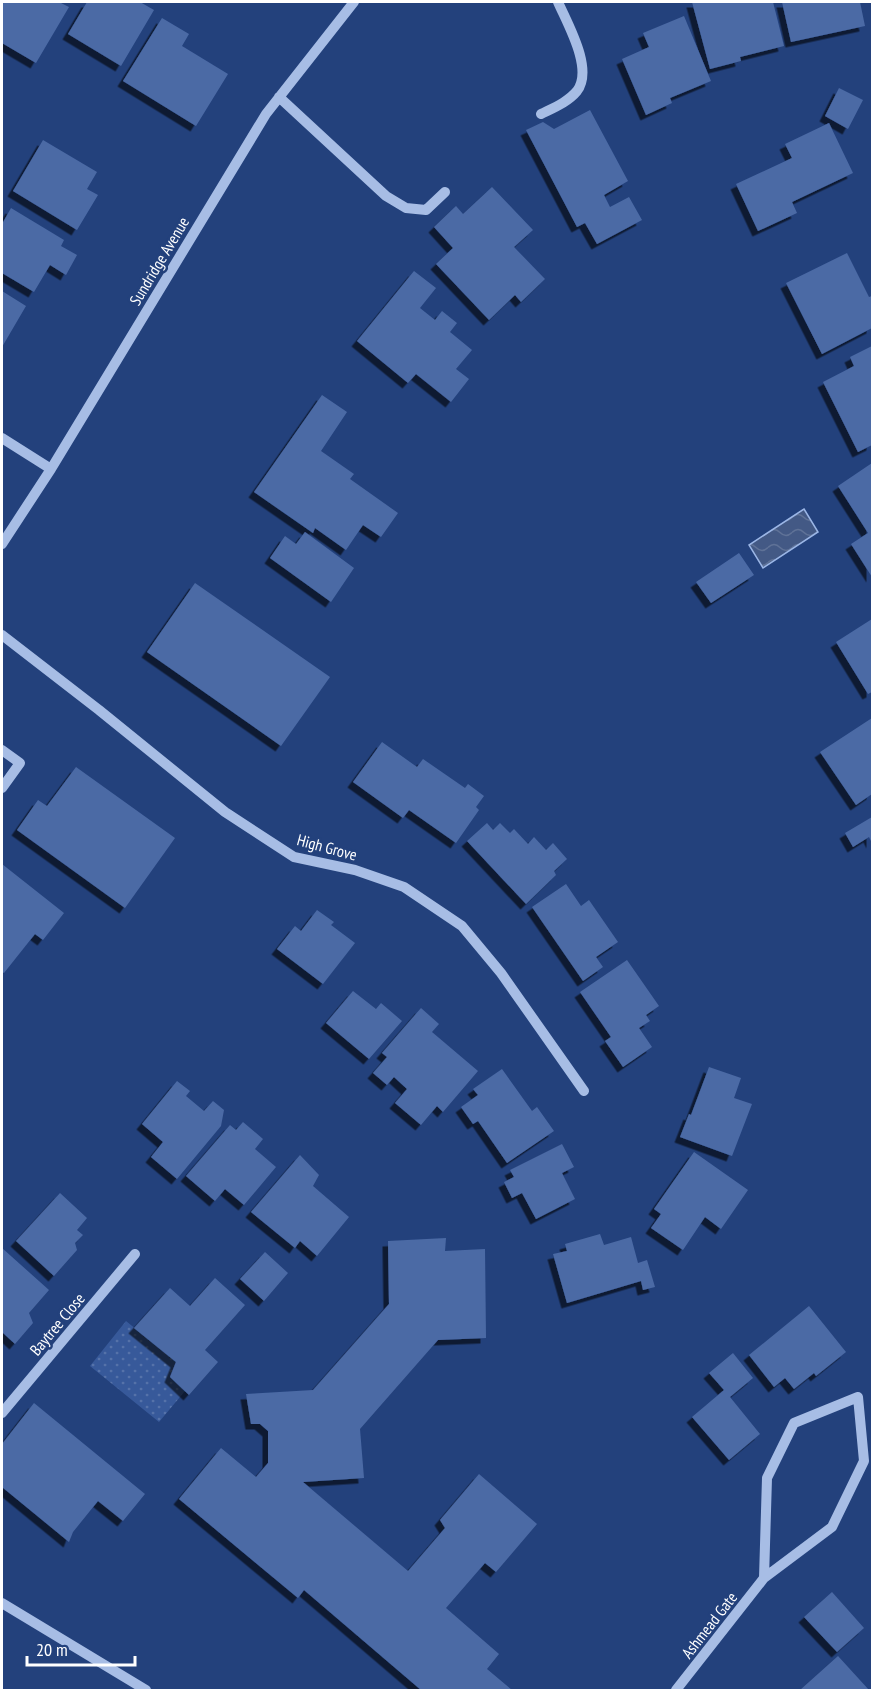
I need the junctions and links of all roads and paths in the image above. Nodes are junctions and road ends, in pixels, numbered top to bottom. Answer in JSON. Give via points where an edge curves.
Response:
{"nodes":[{"id":1,"x":354,"y":2,"type":"edge"},
{"id":2,"x":558,"y":2,"type":"edge"},
{"id":3,"x":279,"y":97,"type":"junction"},
{"id":4,"x":541,"y":114,"type":"dead end"},
{"id":5,"x":446,"y":192,"type":"dead end"},
{"id":6,"x":2,"y":438,"type":"edge"},
{"id":7,"x":51,"y":469,"type":"junction"},
{"id":8,"x":2,"y":544,"type":"edge"},
{"id":9,"x":2,"y":635,"type":"edge"},
{"id":10,"x":2,"y":750,"type":"edge"},
{"id":11,"x":2,"y":788,"type":"edge"},
{"id":12,"x":584,"y":1091,"type":"dead end"},
{"id":13,"x":135,"y":1254,"type":"dead end"},
{"id":14,"x":2,"y":1413,"type":"edge"},
{"id":15,"x":764,"y":1578,"type":"junction"},
{"id":16,"x":2,"y":1603,"type":"edge"},
{"id":17,"x":146,"y":1690,"type":"edge"},
{"id":18,"x":676,"y":1690,"type":"edge"}],
"edges":[{"from":1,"to":3,"type":"street","name":"Sundridge Avenue"},
{"from":2,"to":4,"type":"street","via":[[580,52],[583,75],[576,92]]},
{"from":3,"to":5,"type":"street","via":[[386,196],[406,208],[426,210]]},
{"from":3,"to":7,"type":"street","name":"Sundridge Avenue"},
{"from":6,"to":7,"type":"street"},
{"from":7,"to":8,"type":"street","name":"Sundridge Avenue"},
{"from":9,"to":12,"type":"street","name":"High Grove","via":[[225,812],[294,857],[355,870],[404,887],[462,926]]},
{"from":10,"to":11,"type":"street","via":[[20,763]]},
{"from":13,"to":14,"type":"street","name":"Baytree Close"},
{"from":15,"to":15,"type":"street","name":"Ashmead Gate","via":[[767,1478],[794,1423],[858,1397],[864,1461],[832,1527]]},
{"from":15,"to":18,"type":"street","name":"Ashmead Gate"},
{"from":16,"to":17,"type":"street"}]}
